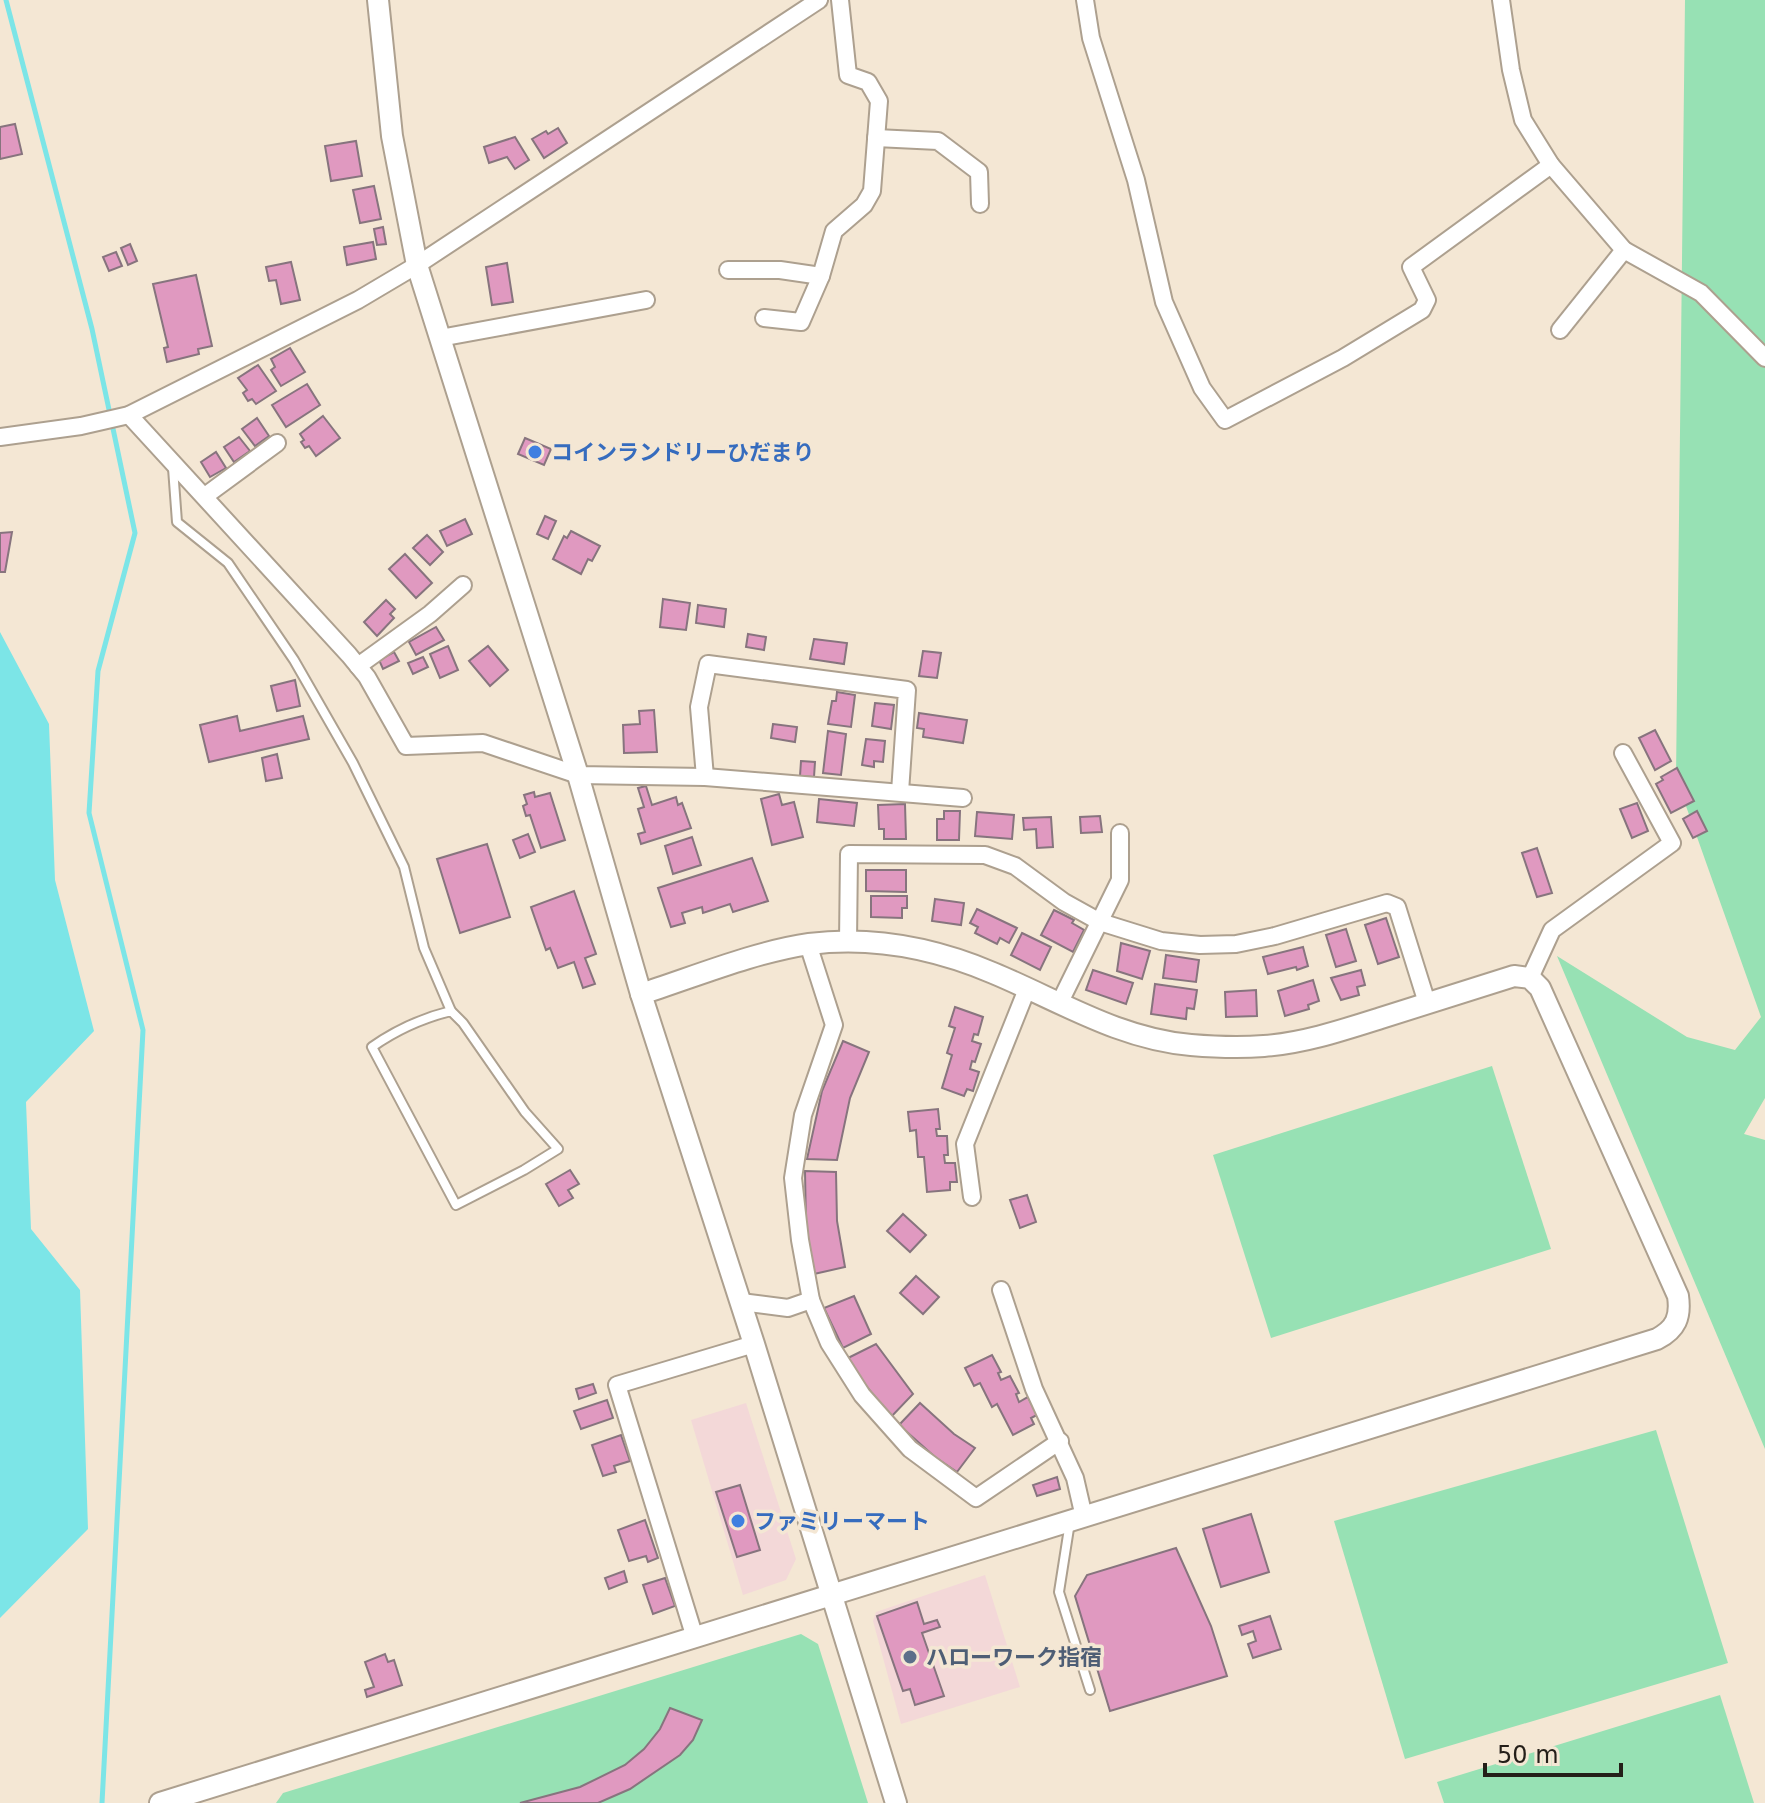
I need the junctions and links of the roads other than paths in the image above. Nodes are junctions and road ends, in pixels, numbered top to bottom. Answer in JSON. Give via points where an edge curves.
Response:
{"nodes":[{"id":1,"x":378,"y":0,"type":"edge"},
{"id":2,"x":819,"y":0,"type":"edge"},
{"id":3,"x":840,"y":0,"type":"edge"},
{"id":4,"x":1085,"y":0,"type":"edge"},
{"id":5,"x":1501,"y":0,"type":"edge"},
{"id":6,"x":876,"y":138,"type":"junction"},
{"id":7,"x":1551,"y":165,"type":"junction"},
{"id":8,"x":980,"y":204,"type":"dead end"},
{"id":9,"x":1624,"y":250,"type":"junction"},
{"id":10,"x":417,"y":265,"type":"junction"},
{"id":11,"x":728,"y":270,"type":"dead end"},
{"id":12,"x":821,"y":276,"type":"junction"},
{"id":13,"x":646,"y":300,"type":"dead end"},
{"id":14,"x":764,"y":318,"type":"dead end"},
{"id":15,"x":1560,"y":330,"type":"dead end"},
{"id":16,"x":440,"y":338,"type":"junction"},
{"id":17,"x":1765,"y":358,"type":"edge"},
{"id":18,"x":129,"y":415,"type":"junction"},
{"id":19,"x":0,"y":437,"type":"edge"},
{"id":20,"x":277,"y":443,"type":"dead end"},
{"id":21,"x":172,"y":463,"type":"junction"},
{"id":22,"x":205,"y":496,"type":"junction"},
{"id":23,"x":463,"y":585,"type":"dead end"},
{"id":24,"x":358,"y":666,"type":"junction"},
{"id":25,"x":1623,"y":753,"type":"dead end"},
{"id":26,"x":578,"y":775,"type":"junction"},
{"id":27,"x":705,"y":777,"type":"junction"},
{"id":28,"x":900,"y":792,"type":"junction"},
{"id":29,"x":963,"y":798,"type":"dead end"},
{"id":30,"x":1120,"y":833,"type":"dead end"},
{"id":31,"x":1100,"y":922,"type":"junction"},
{"id":32,"x":848,"y":942,"type":"junction"},
{"id":33,"x":808,"y":944,"type":"junction"},
{"id":34,"x":1530,"y":978,"type":"junction"},
{"id":35,"x":1027,"y":989,"type":"junction"},
{"id":36,"x":641,"y":994,"type":"junction"},
{"id":37,"x":1427,"y":1003,"type":"junction"},
{"id":38,"x":1059,"y":1004,"type":"junction"},
{"id":39,"x":451,"y":1011,"type":"junction"},
{"id":40,"x":972,"y":1197,"type":"dead end"},
{"id":41,"x":1001,"y":1290,"type":"dead end"},
{"id":42,"x":811,"y":1300,"type":"junction"},
{"id":43,"x":741,"y":1302,"type":"junction"},
{"id":44,"x":754,"y":1344,"type":"junction"},
{"id":45,"x":1060,"y":1441,"type":"junction"},
{"id":46,"x":1077,"y":1519,"type":"junction"},
{"id":47,"x":831,"y":1596,"type":"junction"},
{"id":48,"x":695,"y":1638,"type":"junction"},
{"id":49,"x":1090,"y":1690,"type":"dead end"},
{"id":50,"x":160,"y":1803,"type":"edge"},
{"id":51,"x":896,"y":1803,"type":"edge"}],
"edges":[{"from":1,"to":10,"type":"street","via":[[392,136]]},
{"from":2,"to":10,"type":"street"},
{"from":3,"to":6,"type":"street","via":[[848,75],[868,82],[879,101]]},
{"from":4,"to":7,"type":"street","via":[[1164,302],[1202,388],[1225,420],[1422,310],[1427,300],[1411,267]]},
{"from":5,"to":7,"type":"street","via":[[1523,120]]},
{"from":6,"to":8,"type":"street","via":[[938,141],[979,172]]},
{"from":6,"to":12,"type":"street","via":[[872,191],[834,231]]},
{"from":7,"to":9,"type":"street"},
{"from":9,"to":15,"type":"street"},
{"from":9,"to":17,"type":"street","via":[[1701,293]]},
{"from":10,"to":16,"type":"street"},
{"from":10,"to":18,"type":"street"},
{"from":11,"to":12,"type":"street"},
{"from":12,"to":14,"type":"street","via":[[801,322]]},
{"from":13,"to":16,"type":"street"},
{"from":16,"to":26,"type":"street"},
{"from":18,"to":19,"type":"street"},
{"from":18,"to":21,"type":"street"},
{"from":20,"to":22,"type":"street"},
{"from":21,"to":22,"type":"street"},
{"from":21,"to":39,"type":"lane","via":[[177,522],[228,563],[294,660],[353,763],[404,867],[424,948]]},
{"from":22,"to":24,"type":"street"},
{"from":23,"to":24,"type":"street"},
{"from":24,"to":26,"type":"street","via":[[406,746],[483,743]]},
{"from":25,"to":34,"type":"street","via":[[1672,843],[1552,930]]},
{"from":26,"to":27,"type":"street"},
{"from":26,"to":36,"type":"street"},
{"from":27,"to":28,"type":"street"},
{"from":27,"to":28,"type":"street","via":[[699,707],[708,664],[907,690]]},
{"from":28,"to":29,"type":"street"},
{"from":30,"to":31,"type":"street","via":[[1120,880]]},
{"from":31,"to":32,"type":"street","via":[[1015,866],[985,855],[849,854]]},
{"from":31,"to":37,"type":"street","via":[[1161,941],[1236,944],[1387,903],[1397,907]]},
{"from":31,"to":38,"type":"street"},
{"from":32,"to":33,"type":"street"},
{"from":32,"to":35,"type":"street","via":[[917,948]]},
{"from":33,"to":36,"type":"street"},
{"from":33,"to":42,"type":"street","via":[[834,1025],[803,1115],[793,1178]]},
{"from":34,"to":37,"type":"street","via":[[1514,976]]},
{"from":34,"to":46,"type":"street","via":[[1540,988],[1678,1296],[1681,1313],[1675,1326],[1657,1339]]},
{"from":35,"to":38,"type":"street"},
{"from":35,"to":40,"type":"street","via":[[965,1144]]},
{"from":36,"to":43,"type":"street"},
{"from":37,"to":38,"type":"street","via":[[1308,1039],[1228,1047],[1143,1037]]},
{"from":39,"to":39,"type":"lane","via":[[558,1149],[456,1205],[372,1047]]},
{"from":41,"to":45,"type":"street","via":[[1034,1389]]},
{"from":42,"to":43,"type":"street","via":[[788,1308]]},
{"from":42,"to":45,"type":"street","via":[[829,1343],[862,1395],[910,1449],[976,1498]]},
{"from":43,"to":44,"type":"street"},
{"from":44,"to":47,"type":"street"},
{"from":44,"to":48,"type":"street","via":[[617,1385]]},
{"from":45,"to":46,"type":"street","via":[[1075,1478]]},
{"from":46,"to":47,"type":"street"},
{"from":46,"to":49,"type":"lane","via":[[1059,1592]]},
{"from":47,"to":48,"type":"street"},
{"from":47,"to":51,"type":"street"},
{"from":48,"to":50,"type":"street"}]}
